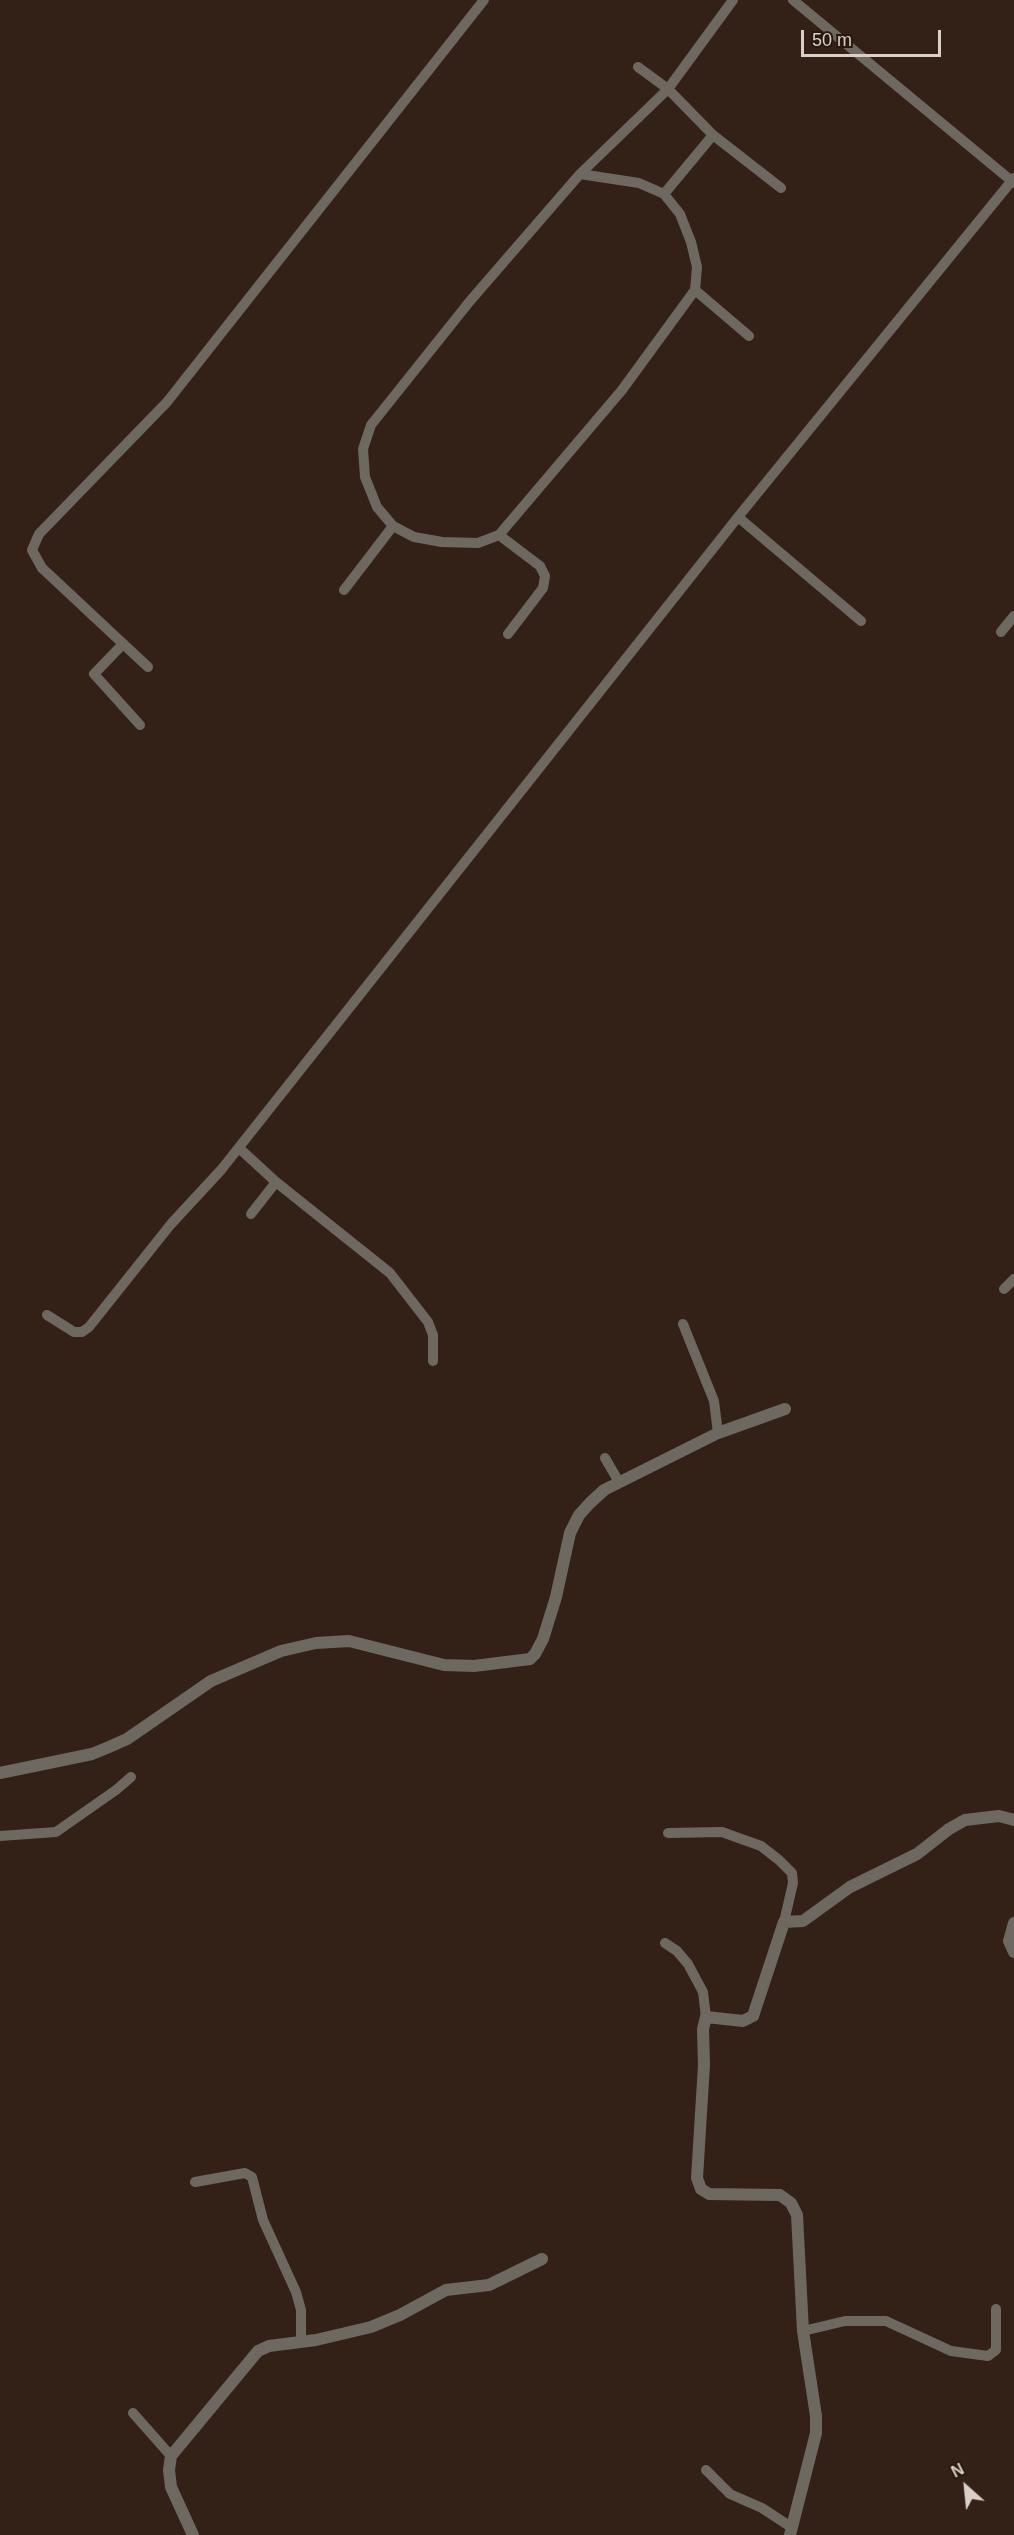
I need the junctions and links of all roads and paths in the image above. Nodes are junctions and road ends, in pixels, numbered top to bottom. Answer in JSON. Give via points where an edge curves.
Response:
{"nodes":[{"id":1,"x":484,"y":0,"type":"edge"},
{"id":2,"x":733,"y":0,"type":"edge"},
{"id":3,"x":793,"y":0,"type":"edge"},
{"id":4,"x":638,"y":67,"type":"dead end"},
{"id":5,"x":668,"y":88,"type":"junction"},
{"id":6,"x":713,"y":135,"type":"junction"},
{"id":7,"x":580,"y":174,"type":"junction"},
{"id":8,"x":1013,"y":181,"type":"edge"},
{"id":9,"x":781,"y":188,"type":"dead end"},
{"id":10,"x":664,"y":194,"type":"junction"},
{"id":11,"x":695,"y":290,"type":"junction"},
{"id":12,"x":749,"y":336,"type":"dead end"},
{"id":13,"x":738,"y":517,"type":"junction"},
{"id":14,"x":393,"y":526,"type":"junction"},
{"id":15,"x":499,"y":535,"type":"junction"},
{"id":16,"x":344,"y":590,"type":"dead end"},
{"id":17,"x":1014,"y":616,"type":"edge"},
{"id":18,"x":861,"y":621,"type":"dead end"},
{"id":19,"x":1001,"y":632,"type":"dead end"},
{"id":20,"x":508,"y":634,"type":"dead end"},
{"id":21,"x":123,"y":644,"type":"junction"},
{"id":22,"x":148,"y":667,"type":"dead end"},
{"id":23,"x":140,"y":725,"type":"dead end"},
{"id":24,"x":238,"y":1148,"type":"junction"},
{"id":25,"x":276,"y":1182,"type":"junction"},
{"id":26,"x":251,"y":1214,"type":"dead end"},
{"id":27,"x":1014,"y":1280,"type":"edge"},
{"id":28,"x":1004,"y":1289,"type":"dead end"},
{"id":29,"x":47,"y":1315,"type":"dead end"},
{"id":30,"x":683,"y":1324,"type":"dead end"},
{"id":31,"x":433,"y":1361,"type":"dead end"},
{"id":32,"x":785,"y":1409,"type":"dead end"},
{"id":33,"x":718,"y":1433,"type":"junction"},
{"id":34,"x":605,"y":1458,"type":"dead end"},
{"id":35,"x":619,"y":1482,"type":"junction"},
{"id":36,"x":0,"y":1773,"type":"edge"},
{"id":37,"x":131,"y":1777,"type":"dead end"},
{"id":38,"x":1014,"y":1820,"type":"edge"},
{"id":39,"x":668,"y":1833,"type":"dead end"},
{"id":40,"x":0,"y":1836,"type":"edge"},
{"id":41,"x":784,"y":1922,"type":"junction"},
{"id":42,"x":1014,"y":1923,"type":"edge"},
{"id":43,"x":665,"y":1943,"type":"dead end"},
{"id":44,"x":1014,"y":1952,"type":"edge"},
{"id":45,"x":706,"y":2017,"type":"junction"},
{"id":46,"x":195,"y":2182,"type":"dead end"},
{"id":47,"x":542,"y":2259,"type":"dead end"},
{"id":48,"x":996,"y":2308,"type":"dead end"},
{"id":49,"x":803,"y":2331,"type":"junction"},
{"id":50,"x":301,"y":2342,"type":"junction"},
{"id":51,"x":133,"y":2413,"type":"dead end"},
{"id":52,"x":171,"y":2456,"type":"junction"},
{"id":53,"x":706,"y":2470,"type":"dead end"},
{"id":54,"x":790,"y":2531,"type":"edge"},
{"id":55,"x":193,"y":2535,"type":"edge"}],
"edges":[{"from":1,"to":21,"type":"lane","via":[[167,402],[39,534],[32,550],[42,568]]},
{"from":2,"to":5,"type":"lane"},
{"from":3,"to":8,"type":"lane"},
{"from":4,"to":5,"type":"lane"},
{"from":5,"to":6,"type":"lane"},
{"from":5,"to":7,"type":"lane"},
{"from":6,"to":9,"type":"lane"},
{"from":6,"to":10,"type":"lane"},
{"from":7,"to":10,"type":"lane","via":[[639,183]]},
{"from":7,"to":14,"type":"lane","via":[[470,301],[371,425],[363,448],[365,477],[377,507]]},
{"from":8,"to":13,"type":"lane"},
{"from":10,"to":11,"type":"lane","via":[[680,214],[692,242],[697,267]]},
{"from":11,"to":12,"type":"lane"},
{"from":11,"to":15,"type":"lane","via":[[622,390]]},
{"from":13,"to":18,"type":"lane"},
{"from":13,"to":24,"type":"lane"},
{"from":14,"to":15,"type":"lane","via":[[414,537],[442,542],[478,543]]},
{"from":14,"to":16,"type":"lane"},
{"from":15,"to":20,"type":"lane","via":[[540,567],[545,576],[543,588]]},
{"from":17,"to":19,"type":"lane"},
{"from":21,"to":22,"type":"lane"},
{"from":21,"to":23,"type":"lane","via":[[94,674]]},
{"from":24,"to":25,"type":"lane"},
{"from":24,"to":29,"type":"lane","via":[[171,1224],[89,1328],[74,1332]]},
{"from":25,"to":26,"type":"lane"},
{"from":25,"to":31,"type":"lane","via":[[390,1272],[428,1322],[433,1335]]},
{"from":27,"to":28,"type":"lane"},
{"from":30,"to":33,"type":"lane","via":[[714,1401]]},
{"from":32,"to":33,"type":"street"},
{"from":33,"to":35,"type":"street"},
{"from":34,"to":35,"type":"lane"},
{"from":35,"to":36,"type":"street","via":[[604,1490],[579,1515],[566,1548],[543,1638],[530,1659],[474,1666],[444,1665],[349,1641],[316,1643],[281,1651],[211,1681],[128,1739],[110,1747]]},
{"from":37,"to":40,"type":"lane","via":[[56,1832]]},
{"from":38,"to":41,"type":"street","via":[[999,1816],[965,1820],[917,1854],[850,1887],[803,1921]]},
{"from":39,"to":41,"type":"lane","via":[[722,1832],[761,1846],[792,1873]]},
{"from":41,"to":45,"type":"street","via":[[753,2016],[743,2021]]},
{"from":42,"to":44,"type":"street","via":[[1009,1941]]},
{"from":43,"to":45,"type":"lane","via":[[688,1964],[703,1992]]},
{"from":45,"to":49,"type":"street","via":[[697,2178],[701,2189],[709,2194],[780,2195],[791,2203],[797,2216]]},
{"from":46,"to":50,"type":"lane","via":[[245,2173],[252,2177],[263,2220],[296,2292],[301,2310]]},
{"from":47,"to":50,"type":"street","via":[[489,2285],[446,2290],[371,2327]]},
{"from":48,"to":49,"type":"lane","via":[[996,2350],[988,2356],[951,2350],[886,2321],[845,2321]]},
{"from":49,"to":54,"type":"street","via":[[816,2433]]},
{"from":50,"to":52,"type":"street","via":[[258,2351]]},
{"from":51,"to":52,"type":"lane"},
{"from":52,"to":55,"type":"street","via":[[171,2487]]},
{"from":53,"to":54,"type":"lane","via":[[730,2494],[762,2508]]}]}
